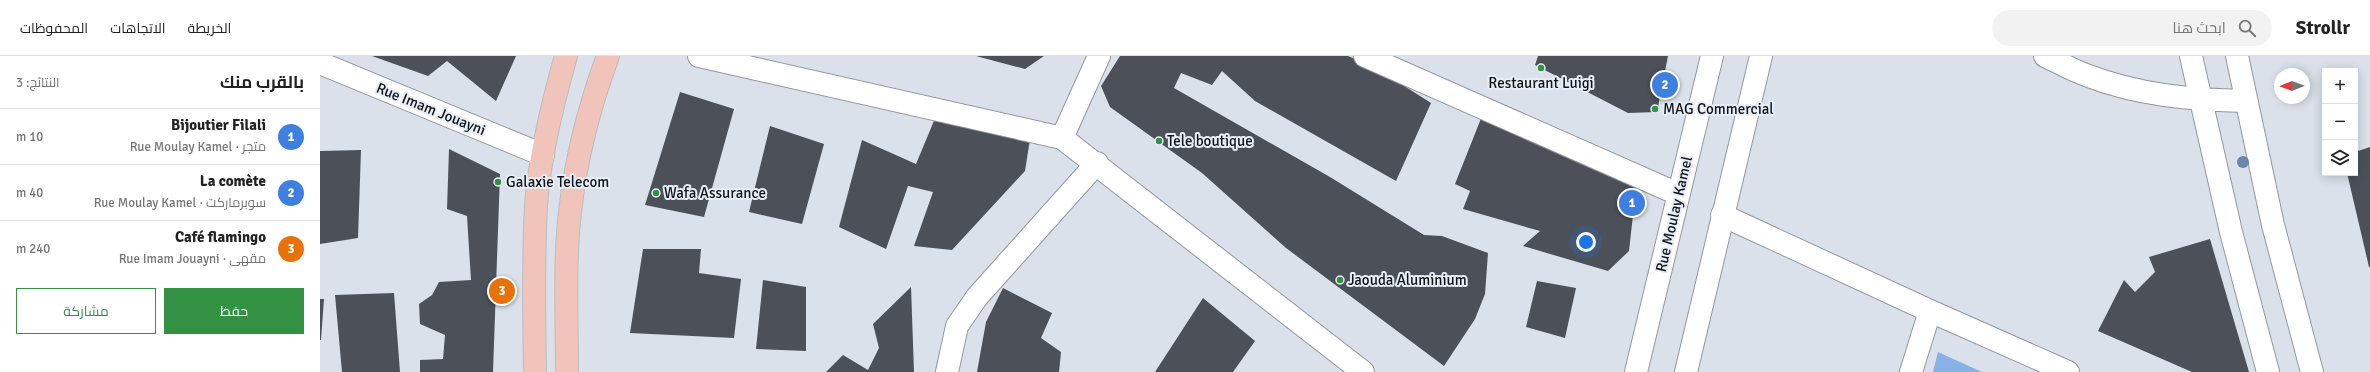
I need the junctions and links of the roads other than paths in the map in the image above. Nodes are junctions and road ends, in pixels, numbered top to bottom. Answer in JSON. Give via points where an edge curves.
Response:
{"nodes":[{"id":1,"x":566,"y":56,"type":"edge"},
{"id":2,"x":608,"y":56,"type":"edge"},
{"id":3,"x":698,"y":56,"type":"edge"},
{"id":4,"x":1099,"y":56,"type":"edge"},
{"id":5,"x":1365,"y":56,"type":"edge"},
{"id":6,"x":1712,"y":56,"type":"edge"},
{"id":7,"x":1760,"y":56,"type":"edge"},
{"id":8,"x":2045,"y":56,"type":"edge"},
{"id":9,"x":2191,"y":56,"type":"edge"},
{"id":10,"x":2237,"y":56,"type":"edge"},
{"id":11,"x":320,"y":63,"type":"edge"},
{"id":12,"x":2200,"y":100,"type":"junction"},
{"id":13,"x":2246,"y":101,"type":"junction"},
{"id":14,"x":1062,"y":138,"type":"junction"},
{"id":15,"x":543,"y":155,"type":"junction"},
{"id":16,"x":1097,"y":163,"type":"junction"},
{"id":17,"x":1678,"y":194,"type":"junction"},
{"id":18,"x":1722,"y":215,"type":"junction"},
{"id":19,"x":1930,"y":311,"type":"junction"},
{"id":20,"x":535,"y":372,"type":"edge"},
{"id":21,"x":567,"y":372,"type":"edge"},
{"id":22,"x":947,"y":372,"type":"edge"},
{"id":23,"x":1363,"y":372,"type":"edge"},
{"id":24,"x":1636,"y":372,"type":"edge"},
{"id":25,"x":1686,"y":372,"type":"edge"},
{"id":26,"x":1911,"y":372,"type":"edge"},
{"id":27,"x":2068,"y":372,"type":"edge"},
{"id":28,"x":2268,"y":372,"type":"edge"},
{"id":29,"x":2312,"y":372,"type":"edge"}],
"edges":[{"from":1,"to":15,"type":"main road","via":[[553,101]]},
{"from":2,"to":21,"type":"main road","via":[[591,103],[576,168],[570,213]]},
{"from":3,"to":14,"type":"street"},
{"from":4,"to":14,"type":"street"},
{"from":5,"to":17,"type":"street"},
{"from":6,"to":17,"type":"street","name":"Rue Moulay Kamel"},
{"from":7,"to":18,"type":"street"},
{"from":8,"to":12,"type":"street","via":[[2087,75],[2131,89]]},
{"from":9,"to":12,"type":"street"},
{"from":10,"to":13,"type":"street"},
{"from":11,"to":15,"type":"street","name":"Rue Imam Jouayni"},
{"from":12,"to":13,"type":"street"},
{"from":12,"to":28,"type":"street"},
{"from":13,"to":29,"type":"street"},
{"from":14,"to":16,"type":"street"},
{"from":15,"to":20,"type":"main road","via":[[536,204]]},
{"from":16,"to":22,"type":"street","via":[[977,297],[957,326]]},
{"from":16,"to":23,"type":"street"},
{"from":17,"to":24,"type":"street","name":"Rue Moulay Kamel"},
{"from":18,"to":19,"type":"street"},
{"from":18,"to":25,"type":"street"},
{"from":19,"to":26,"type":"street"},
{"from":19,"to":27,"type":"street"}]}
